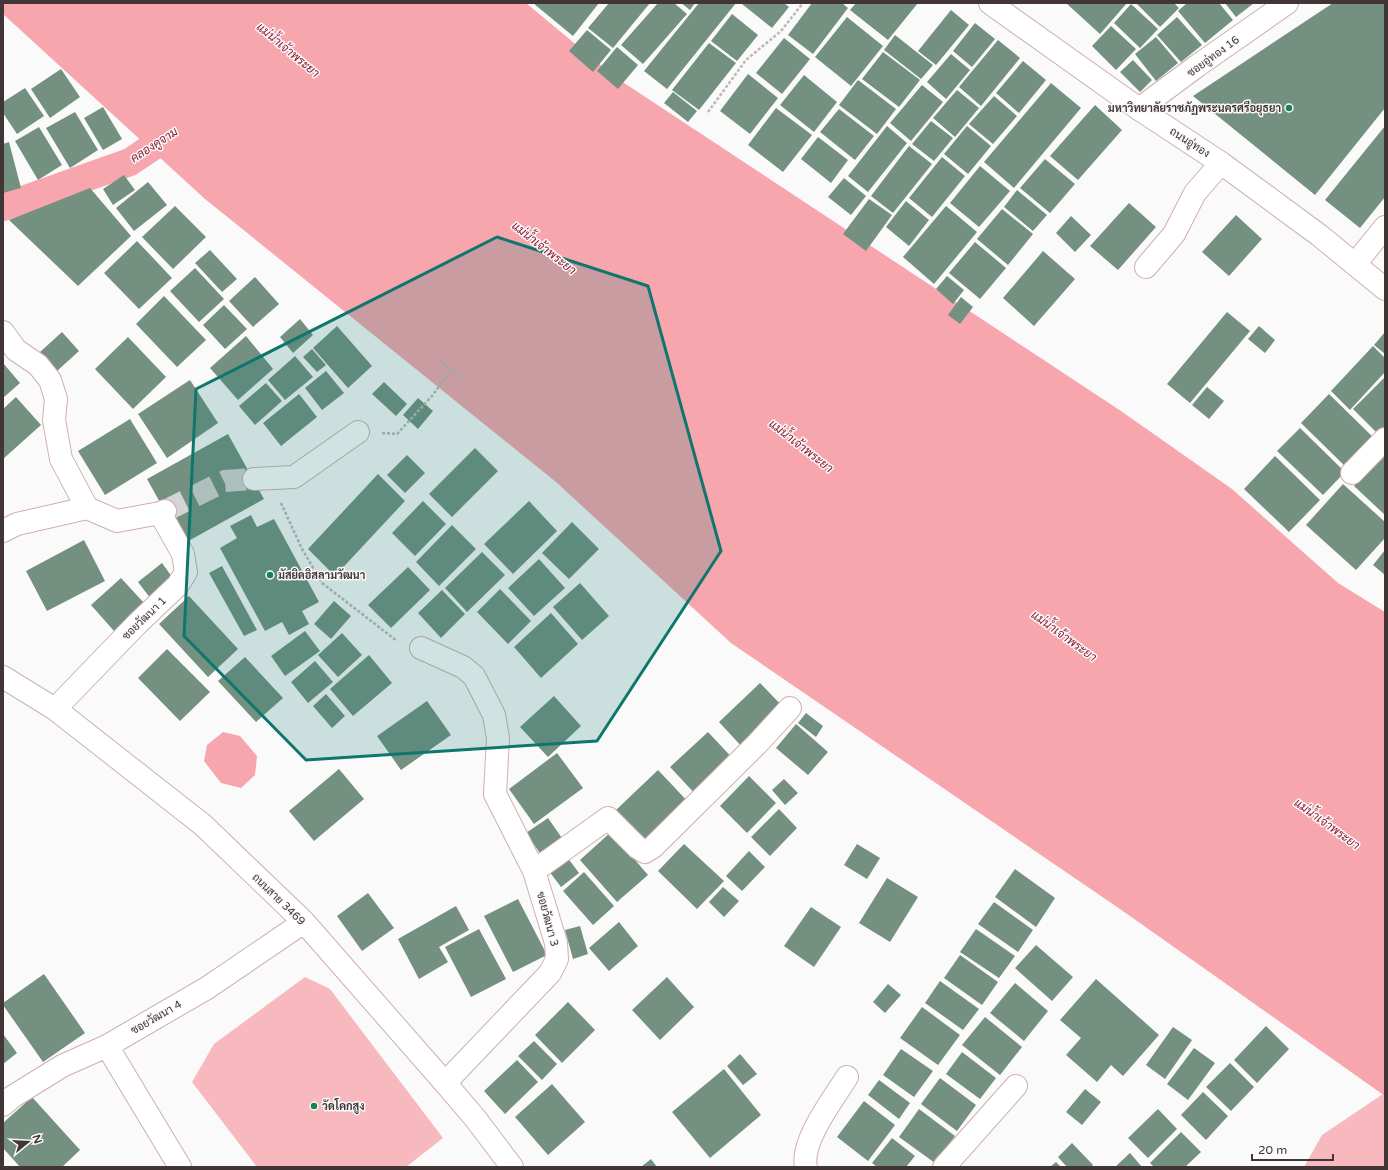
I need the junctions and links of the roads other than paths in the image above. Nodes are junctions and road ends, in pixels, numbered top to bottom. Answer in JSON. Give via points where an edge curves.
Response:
{"nodes":[{"id":1,"x":990,"y":3,"type":"edge"},
{"id":2,"x":1287,"y":3,"type":"edge"},
{"id":3,"x":1139,"y":109,"type":"junction"},
{"id":4,"x":1221,"y":162,"type":"junction"},
{"id":5,"x":1385,"y":227,"type":"edge"},
{"id":6,"x":1355,"y":264,"type":"junction"},
{"id":7,"x":1146,"y":267,"type":"dead end"},
{"id":8,"x":1385,"y":289,"type":"edge"},
{"id":9,"x":3,"y":332,"type":"edge"},
{"id":10,"x":358,"y":432,"type":"road end"},
{"id":11,"x":1385,"y":439,"type":"edge"},
{"id":12,"x":1352,"y":473,"type":"dead end"},
{"id":13,"x":262,"y":479,"type":"tunnel mouth"},
{"id":14,"x":87,"y":508,"type":"junction"},
{"id":15,"x":3,"y":530,"type":"edge"},
{"id":16,"x":421,"y":648,"type":"road end"},
{"id":17,"x":3,"y":677,"type":"edge"},
{"id":18,"x":790,"y":708,"type":"dead end"},
{"id":19,"x":55,"y":709,"type":"junction"},
{"id":20,"x":534,"y":871,"type":"junction"},
{"id":21,"x":304,"y":922,"type":"junction"},
{"id":22,"x":106,"y":1046,"type":"junction"},
{"id":23,"x":847,"y":1077,"type":"dead end"},
{"id":24,"x":445,"y":1082,"type":"junction"},
{"id":25,"x":1016,"y":1086,"type":"dead end"},
{"id":26,"x":3,"y":1105,"type":"edge"},
{"id":27,"x":180,"y":1167,"type":"edge"},
{"id":28,"x":512,"y":1167,"type":"edge"},
{"id":29,"x":806,"y":1167,"type":"edge"},
{"id":30,"x":944,"y":1167,"type":"edge"}],
"edges":[{"from":1,"to":3,"type":"street","name":"ถนนอู่ทอง"},
{"from":2,"to":3,"type":"street","name":"ซอยอู่ทอง 16"},
{"from":3,"to":4,"type":"street","name":"ถนนอู่ทอง"},
{"from":4,"to":6,"type":"street","name":"ถนนอู่ทอง"},
{"from":4,"to":7,"type":"street","via":[[1195,193],[1174,234]]},
{"from":5,"to":6,"type":"street"},
{"from":6,"to":8,"type":"street","name":"ถนนอู่ทอง"},
{"from":9,"to":14,"type":"street","via":[[16,350],[38,365],[50,380],[56,399],[54,420],[61,459]]},
{"from":10,"to":13,"type":"street","via":[[294,477]]},
{"from":11,"to":12,"type":"street"},
{"from":14,"to":15,"type":"street","via":[[17,524]]},
{"from":14,"to":19,"type":"street","name":"ซอยวัฒนา 1","via":[[117,521],[162,512],[184,554],[186,572],[178,585]]},
{"from":16,"to":20,"type":"street","name":"ซอยวัฒนา 3","via":[[474,676],[494,715],[498,738],[494,794]]},
{"from":17,"to":19,"type":"street","name":"ถนนสาย 3469"},
{"from":18,"to":20,"type":"street","via":[[757,744],[646,852],[638,848],[608,818]]},
{"from":19,"to":21,"type":"street","name":"ถนนสาย 3469","via":[[203,824]]},
{"from":20,"to":24,"type":"street","name":"ซอยวัฒนา 3","via":[[556,943],[557,959],[550,973]]},
{"from":21,"to":22,"type":"street","name":"ซอยวัฒนา 4","via":[[207,988]]},
{"from":21,"to":24,"type":"street","name":"ถนนสาย 3469"},
{"from":22,"to":26,"type":"street","name":"ซอยวัฒนา 4","via":[[62,1066]]},
{"from":22,"to":27,"type":"street"},
{"from":23,"to":29,"type":"street","via":[[814,1129],[804,1159]]},
{"from":24,"to":28,"type":"street","name":"ถนนสาย 3469"},
{"from":25,"to":30,"type":"street"}]}
